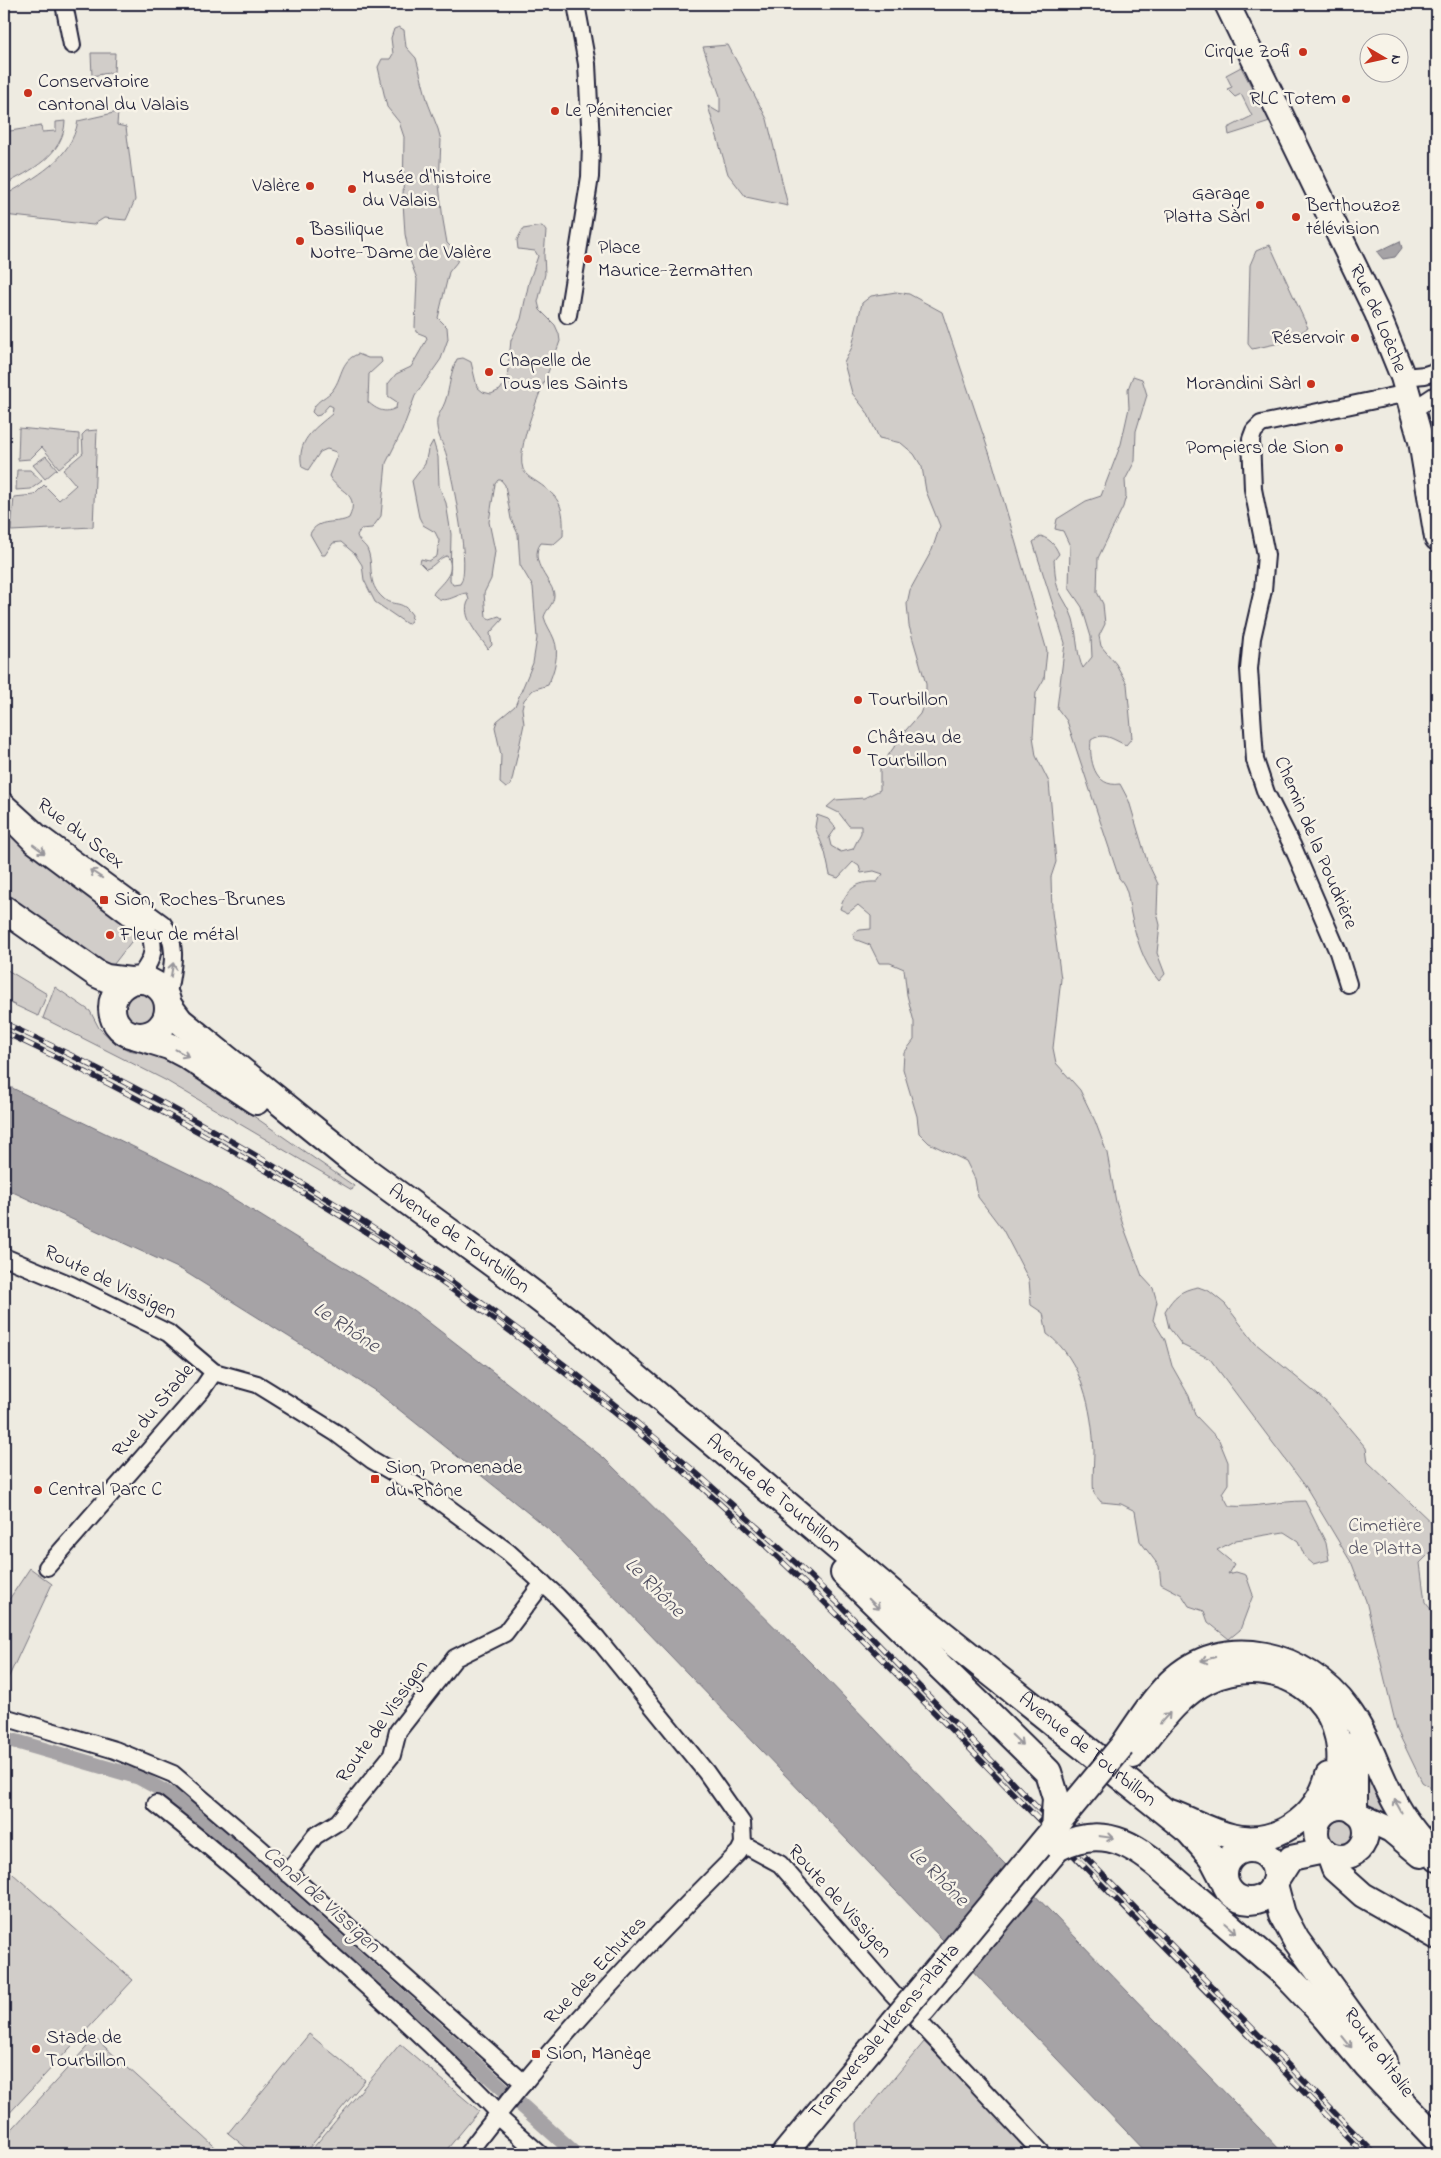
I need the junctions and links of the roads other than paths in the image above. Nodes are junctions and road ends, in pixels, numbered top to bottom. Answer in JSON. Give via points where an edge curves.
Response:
{"nodes":[{"id":1,"x":64,"y":4,"type":"edge"},
{"id":2,"x":576,"y":4,"type":"edge"},
{"id":3,"x":1227,"y":4,"type":"edge"},
{"id":4,"x":72,"y":45,"type":"dead end"},
{"id":5,"x":568,"y":315,"type":"dead end"},
{"id":6,"x":1437,"y":371,"type":"edge"},
{"id":7,"x":1408,"y":394,"type":"junction"},
{"id":8,"x":1437,"y":394,"type":"edge"},
{"id":9,"x":1437,"y":538,"type":"edge"},
{"id":10,"x":4,"y":801,"type":"edge"},
{"id":11,"x":4,"y":816,"type":"edge"},
{"id":12,"x":4,"y":909,"type":"edge"},
{"id":13,"x":4,"y":927,"type":"edge"},
{"id":14,"x":134,"y":981,"type":"junction"},
{"id":15,"x":1348,"y":984,"type":"dead end"},
{"id":16,"x":167,"y":1003,"type":"junction"},
{"id":17,"x":113,"y":1018,"type":"junction"},
{"id":18,"x":137,"y":1036,"type":"junction"},
{"id":19,"x":354,"y":1162,"type":"junction"},
{"id":20,"x":4,"y":1257,"type":"edge"},
{"id":21,"x":214,"y":1372,"type":"junction"},
{"id":22,"x":730,"y":1456,"type":"junction"},
{"id":23,"x":47,"y":1567,"type":"dead end"},
{"id":24,"x":543,"y":1583,"type":"junction"},
{"id":25,"x":1310,"y":1692,"type":"junction"},
{"id":26,"x":1339,"y":1698,"type":"junction"},
{"id":27,"x":4,"y":1717,"type":"edge"},
{"id":28,"x":1128,"y":1751,"type":"junction"},
{"id":29,"x":156,"y":1804,"type":"dead end"},
{"id":30,"x":1158,"y":1808,"type":"junction"},
{"id":31,"x":1357,"y":1813,"type":"junction"},
{"id":32,"x":1325,"y":1815,"type":"junction"},
{"id":33,"x":1188,"y":1832,"type":"junction"},
{"id":34,"x":1056,"y":1838,"type":"junction"},
{"id":35,"x":742,"y":1844,"type":"junction"},
{"id":36,"x":1359,"y":1849,"type":"junction"},
{"id":37,"x":1252,"y":1850,"type":"junction"},
{"id":38,"x":1327,"y":1853,"type":"junction"},
{"id":39,"x":1435,"y":1867,"type":"edge"},
{"id":40,"x":287,"y":1873,"type":"junction"},
{"id":41,"x":1278,"y":1877,"type":"junction"},
{"id":42,"x":1232,"y":1890,"type":"junction"},
{"id":43,"x":1386,"y":1908,"type":"junction"},
{"id":44,"x":1437,"y":1937,"type":"edge"},
{"id":45,"x":1296,"y":1940,"type":"junction"},
{"id":46,"x":1336,"y":1996,"type":"junction"},
{"id":47,"x":899,"y":2027,"type":"junction"},
{"id":48,"x":522,"y":2086,"type":"junction"},
{"id":49,"x":498,"y":2114,"type":"junction"},
{"id":50,"x":1437,"y":2134,"type":"edge"},
{"id":51,"x":1437,"y":2139,"type":"edge"},
{"id":52,"x":467,"y":2154,"type":"edge"},
{"id":53,"x":540,"y":2154,"type":"edge"},
{"id":54,"x":784,"y":2154,"type":"edge"},
{"id":55,"x":802,"y":2154,"type":"edge"},
{"id":56,"x":1043,"y":2154,"type":"edge"}],
"edges":[{"from":1,"to":4,"type":"street"},
{"from":2,"to":5,"type":"street","via":[[587,64],[591,143],[590,177]]},
{"from":3,"to":7,"type":"main road","name":"Rue de Loèche","via":[[1377,313]]},
{"from":6,"to":7,"type":"street","name":"Chemin de la Poudrière","via":[[1425,375]]},
{"from":7,"to":8,"type":"street"},
{"from":7,"to":9,"type":"main road","name":"Rue de Loèche","via":[[1428,472]]},
{"from":7,"to":15,"type":"street","name":"Chemin de la Poudrière","via":[[1261,424],[1251,439],[1253,489],[1266,555],[1264,590],[1252,638],[1249,669],[1255,760],[1266,793],[1338,952]]},
{"from":16,"to":10,"type":"street","name":"Rue du Scex","one_way":true,"via":[[174,955],[170,934],[163,924],[38,832]]},
{"from":11,"to":14,"type":"street","name":"Rue du Scex","one_way":true,"via":[[32,844],[148,931],[153,950],[148,965]]},
{"from":12,"to":14,"type":"main road","via":[[97,974]]},
{"from":13,"to":17,"type":"main road","via":[[80,980]]},
{"from":14,"to":16,"type":"main road","via":[[157,986]]},
{"from":14,"to":17,"type":"main road","via":[[120,988],[114,998]]},
{"from":16,"to":18,"type":"main road","via":[[166,1018],[158,1029]]},
{"from":16,"to":19,"type":"main road","name":"Avenue de Tourbillon","via":[[180,1021]]},
{"from":17,"to":18,"type":"main road","via":[[121,1029]]},
{"from":18,"to":19,"type":"main road","name":"Avenue de Tourbillon","one_way":true,"via":[[188,1056]]},
{"from":19,"to":22,"type":"main road","name":"Avenue de Tourbillon","via":[[544,1302]]},
{"from":20,"to":21,"type":"street","name":"Route de Vissigen","via":[[71,1285],[168,1333]]},
{"from":21,"to":23,"type":"street","name":"Rue du Stade"},
{"from":21,"to":24,"type":"street","name":"Route de Vissigen","via":[[257,1384],[296,1407],[372,1460],[427,1492]]},
{"from":22,"to":30,"type":"main road","name":"Avenue de Tourbillon","via":[[907,1606]]},
{"from":22,"to":34,"type":"main road","one_way":true,"bridge":true,"via":[[876,1606],[1048,1772],[1056,1793]]},
{"from":24,"to":35,"type":"street","name":"Route de Vissigen","via":[[606,1648],[706,1772],[742,1823]]},
{"from":24,"to":40,"type":"street","name":"Route de Vissigen","via":[[505,1633],[454,1658],[398,1731],[392,1755],[338,1822],[315,1836]]},
{"from":28,"to":25,"type":"main road","name":"Transversale Hérens-Platta","one_way":true,"via":[[1183,1699],[1207,1681],[1234,1671],[1277,1673]]},
{"from":25,"to":30,"type":"main road","via":[[1327,1728],[1330,1767],[1320,1797],[1300,1821],[1276,1834],[1244,1838],[1222,1834]]},
{"from":25,"to":32,"type":"main road","name":"Transversale Hérens-Platta","via":[[1328,1715],[1339,1748],[1338,1783]]},
{"from":26,"to":28,"type":"main road","name":"Transversale Hérens-Platta","one_way":true,"via":[[1310,1672],[1277,1656],[1256,1652],[1226,1654],[1198,1662],[1170,1682],[1146,1711]]},
{"from":26,"to":31,"type":"main road","via":[[1353,1748]]},
{"from":39,"to":26,"type":"main road","name":"Transversale Hérens-Platta","one_way":true,"via":[[1400,1811],[1354,1719]]},
{"from":27,"to":40,"type":"street","via":[[115,1750],[169,1772]]},
{"from":28,"to":34,"type":"main road","name":"Transversale Hérens-Platta","bridge":true},
{"from":29,"to":49,"type":"street","via":[[205,1842],[335,1956]]},
{"from":30,"to":33,"type":"main road","name":"Avenue de Tourbillon"},
{"from":31,"to":32,"type":"main road","via":[[1345,1808]]},
{"from":31,"to":36,"type":"main road","via":[[1366,1832]]},
{"from":31,"to":39,"type":"main road","via":[[1402,1838]]},
{"from":32,"to":37,"type":"main road","via":[[1287,1839]]},
{"from":32,"to":38,"type":"main road","via":[[1316,1837]]},
{"from":33,"to":37,"type":"main road","name":"Avenue de Tourbillon"},
{"from":33,"to":42,"type":"main road","name":"Avenue de Tourbillon","via":[[1212,1857]]},
{"from":34,"to":47,"type":"main road","name":"Transversale Hérens-Platta","bridge":true},
{"from":34,"to":51,"type":"main road","one_way":true,"bridge":true,"via":[[1093,1836],[1120,1840],[1135,1848],[1286,1975]]},
{"from":35,"to":48,"type":"street","name":"Rue des Echutes","via":[[739,1852],[593,2002]]},
{"from":35,"to":56,"type":"street","name":"Route de Vissigen","via":[[780,1864],[892,1993]]},
{"from":36,"to":38,"type":"main road","via":[[1344,1857]]},
{"from":36,"to":39,"type":"main road","via":[[1385,1843]]},
{"from":36,"to":43,"type":"main road","via":[[1362,1881]]},
{"from":37,"to":41,"type":"main road","via":[[1265,1854],[1272,1861]]},
{"from":37,"to":42,"type":"main road","via":[[1238,1852],[1229,1859],[1225,1868]]},
{"from":38,"to":41,"type":"main road","via":[[1298,1855]]},
{"from":38,"to":43,"type":"main road","via":[[1342,1878]]},
{"from":40,"to":48,"type":"street"},
{"from":41,"to":42,"type":"main road","via":[[1267,1895],[1258,1900],[1249,1902]]},
{"from":41,"to":45,"type":"main road","name":"Route d'Italie","via":[[1280,1909]]},
{"from":41,"to":46,"type":"main road","name":"Route d'Italie","via":[[1288,1912]]},
{"from":42,"to":45,"type":"main road","name":"Route d'Italie"},
{"from":43,"to":44,"type":"main road"},
{"from":45,"to":46,"type":"main road","name":"Route d'Italie"},
{"from":46,"to":50,"type":"main road","name":"Route d'Italie"},
{"from":47,"to":54,"type":"main road","name":"Transversale Hérens-Platta"},
{"from":47,"to":55,"type":"main road","name":"Transversale Hérens-Platta"},
{"from":48,"to":49,"type":"street","name":"Rue des Echutes"},
{"from":49,"to":52,"type":"street","name":"Rue des Echutes"},
{"from":49,"to":53,"type":"street"}]}
